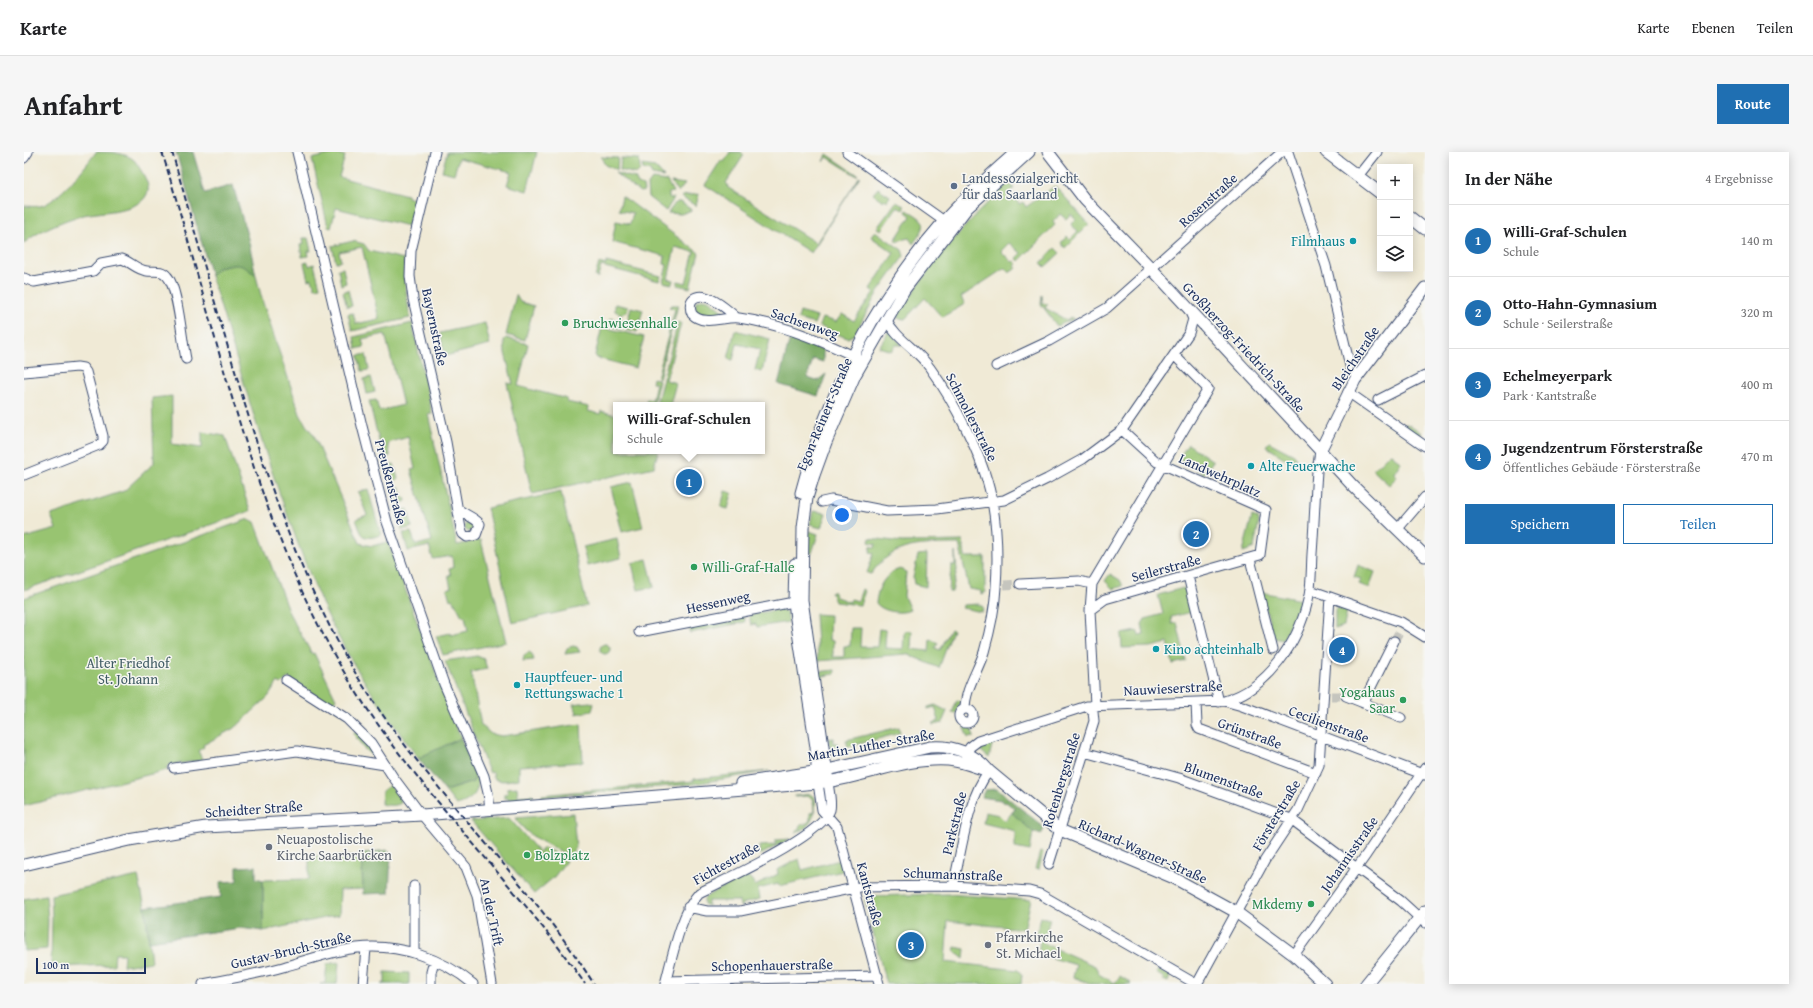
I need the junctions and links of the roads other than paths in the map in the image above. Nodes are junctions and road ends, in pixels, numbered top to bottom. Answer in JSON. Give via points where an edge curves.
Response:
{"nodes":[{"id":1,"x":28,"y":152,"type":"edge"},
{"id":2,"x":297,"y":152,"type":"edge"},
{"id":3,"x":435,"y":152,"type":"edge"},
{"id":4,"x":847,"y":152,"type":"edge"},
{"id":5,"x":1016,"y":152,"type":"edge"},
{"id":6,"x":1029,"y":152,"type":"edge"},
{"id":7,"x":1048,"y":152,"type":"edge"},
{"id":8,"x":1282,"y":152,"type":"edge"},
{"id":9,"x":1288,"y":152,"type":"edge"},
{"id":10,"x":1326,"y":152,"type":"edge"},
{"id":11,"x":1377,"y":152,"type":"edge"},
{"id":12,"x":24,"y":158,"type":"edge"},
{"id":13,"x":1358,"y":176,"type":"junction"},
{"id":14,"x":1377,"y":192,"type":"edge"},
{"id":15,"x":1413,"y":219,"type":"edge"},
{"id":16,"x":948,"y":224,"type":"junction"},
{"id":17,"x":1425,"y":229,"type":"edge"},
{"id":18,"x":1148,"y":272,"type":"junction"},
{"id":19,"x":24,"y":278,"type":"edge"},
{"id":20,"x":1425,"y":288,"type":"edge"},
{"id":21,"x":1187,"y":307,"type":"junction"},
{"id":22,"x":737,"y":318,"type":"junction"},
{"id":23,"x":886,"y":319,"type":"junction"},
{"id":24,"x":1189,"y":333,"type":"junction"},
{"id":25,"x":1212,"y":334,"type":"junction"},
{"id":26,"x":1174,"y":355,"type":"junction"},
{"id":27,"x":858,"y":358,"type":"junction"},
{"id":28,"x":186,"y":359,"type":"dead end"},
{"id":29,"x":996,"y":366,"type":"dead end"},
{"id":30,"x":24,"y":372,"type":"edge"},
{"id":31,"x":1357,"y":376,"type":"junction"},
{"id":32,"x":1425,"y":376,"type":"edge"},
{"id":33,"x":1348,"y":392,"type":"junction"},
{"id":34,"x":1378,"y":400,"type":"dead end"},
{"id":35,"x":1122,"y":430,"type":"junction"},
{"id":36,"x":1425,"y":446,"type":"edge"},
{"id":37,"x":1320,"y":451,"type":"junction"},
{"id":38,"x":1162,"y":464,"type":"junction"},
{"id":39,"x":24,"y":475,"type":"edge"},
{"id":40,"x":992,"y":501,"type":"junction"},
{"id":41,"x":822,"y":502,"type":"dead end"},
{"id":42,"x":1423,"y":503,"type":"edge"},
{"id":43,"x":458,"y":509,"type":"dead end"},
{"id":44,"x":1401,"y":525,"type":"dead end"},
{"id":45,"x":1425,"y":556,"type":"edge"},
{"id":46,"x":1250,"y":559,"type":"junction"},
{"id":47,"x":1188,"y":576,"type":"junction"},
{"id":48,"x":1020,"y":584,"type":"tunnel mouth"},
{"id":49,"x":1092,"y":584,"type":"junction"},
{"id":50,"x":1310,"y":590,"type":"junction"},
{"id":51,"x":1330,"y":597,"type":"junction"},
{"id":52,"x":1105,"y":599,"type":"junction"},
{"id":53,"x":798,"y":601,"type":"junction"},
{"id":54,"x":1090,"y":610,"type":"junction"},
{"id":55,"x":640,"y":632,"type":"dead end"},
{"id":56,"x":1425,"y":637,"type":"edge"},
{"id":57,"x":1394,"y":641,"type":"tunnel mouth"},
{"id":58,"x":1273,"y":650,"type":"dead end"},
{"id":59,"x":286,"y":680,"type":"dead end"},
{"id":60,"x":1346,"y":696,"type":"tunnel mouth"},
{"id":61,"x":1221,"y":701,"type":"junction"},
{"id":62,"x":1196,"y":703,"type":"junction"},
{"id":63,"x":1363,"y":703,"type":"junction"},
{"id":64,"x":1091,"y":706,"type":"junction"},
{"id":65,"x":965,"y":709,"type":"dead end"},
{"id":66,"x":1401,"y":718,"type":"dead end"},
{"id":67,"x":1322,"y":737,"type":"junction"},
{"id":68,"x":1084,"y":752,"type":"junction"},
{"id":69,"x":966,"y":753,"type":"junction"},
{"id":70,"x":385,"y":765,"type":"junction"},
{"id":71,"x":174,"y":768,"type":"dead end"},
{"id":72,"x":822,"y":770,"type":"junction"},
{"id":73,"x":989,"y":770,"type":"junction"},
{"id":74,"x":1424,"y":772,"type":"edge"},
{"id":75,"x":1316,"y":773,"type":"junction"},
{"id":76,"x":823,"y":783,"type":"junction"},
{"id":77,"x":731,"y":790,"type":"junction"},
{"id":78,"x":490,"y":809,"type":"junction"},
{"id":79,"x":422,"y":815,"type":"junction"},
{"id":80,"x":827,"y":816,"type":"junction"},
{"id":81,"x":1291,"y":820,"type":"junction"},
{"id":82,"x":1060,"y":830,"type":"junction"},
{"id":83,"x":1049,"y":864,"type":"dead end"},
{"id":84,"x":24,"y":865,"type":"edge"},
{"id":85,"x":1357,"y":868,"type":"junction"},
{"id":86,"x":414,"y":886,"type":"dead end"},
{"id":87,"x":953,"y":886,"type":"junction"},
{"id":88,"x":854,"y":888,"type":"junction"},
{"id":89,"x":688,"y":908,"type":"junction"},
{"id":90,"x":1236,"y":912,"type":"junction"},
{"id":91,"x":1423,"y":917,"type":"edge"},
{"id":92,"x":366,"y":948,"type":"junction"},
{"id":93,"x":414,"y":953,"type":"junction"},
{"id":94,"x":1294,"y":955,"type":"junction"},
{"id":95,"x":434,"y":961,"type":"junction"},
{"id":96,"x":879,"y":980,"type":"edge"},
{"id":97,"x":665,"y":982,"type":"edge"},
{"id":98,"x":203,"y":984,"type":"edge"},
{"id":99,"x":363,"y":984,"type":"edge"},
{"id":100,"x":431,"y":984,"type":"edge"},
{"id":101,"x":473,"y":984,"type":"edge"},
{"id":102,"x":492,"y":984,"type":"edge"},
{"id":103,"x":1197,"y":984,"type":"edge"},
{"id":104,"x":1325,"y":984,"type":"edge"},
{"id":105,"x":1366,"y":984,"type":"edge"}],
"edges":[{"from":1,"to":12,"type":"street"},
{"from":2,"to":78,"type":"street","name":"Preußenstraße","via":[[387,522],[444,684],[484,776]]},
{"from":3,"to":43,"type":"street","name":"Bayernstraße","via":[[413,238],[410,276]]},
{"from":4,"to":16,"type":"street"},
{"from":5,"to":16,"type":"main road","name":"Egon-Reinert-Straße","via":[[972,192]]},
{"from":6,"to":16,"type":"main road","name":"Egon-Reinert-Straße"},
{"from":7,"to":18,"type":"main road","name":"Großherzog-Friedrich-Straße","via":[[1085,200],[1141,257]]},
{"from":8,"to":18,"type":"street","name":"Rosenstraße"},
{"from":9,"to":31,"type":"street","via":[[1326,266],[1351,370]]},
{"from":10,"to":13,"type":"main road"},
{"from":11,"to":13,"type":"street"},
{"from":13,"to":14,"type":"main road"},
{"from":15,"to":17,"type":"main road"},
{"from":16,"to":23,"type":"main road","name":"Egon-Reinert-Straße"},
{"from":16,"to":27,"type":"main road","name":"Egon-Reinert-Straße","via":[[895,284]]},
{"from":18,"to":21,"type":"main road","name":"Großherzog-Friedrich-Straße","via":[[1162,280]]},
{"from":18,"to":29,"type":"street","name":"Rosenstraße","via":[[1098,314]]},
{"from":19,"to":28,"type":"street","via":[[34,282],[93,270],[101,263],[122,259],[142,270],[157,270],[167,275],[170,282],[178,310]]},
{"from":20,"to":31,"type":"main road","name":"Bleichstraße"},
{"from":21,"to":24,"type":"street","via":[[1193,319]]},
{"from":21,"to":25,"type":"main road","name":"Großherzog-Friedrich-Straße"},
{"from":22,"to":22,"type":"street","name":"Sachsenweg","via":[[709,298],[698,297],[691,304],[692,314],[698,319]]},
{"from":22,"to":27,"type":"street","name":"Sachsenweg","via":[[803,334]]},
{"from":23,"to":27,"type":"main road","name":"Egon-Reinert-Straße"},
{"from":23,"to":40,"type":"street","name":"Schmollerstraße","via":[[890,327],[932,370],[958,415],[982,466]]},
{"from":24,"to":25,"type":"street","via":[[1200,328]]},
{"from":24,"to":26,"type":"street"},
{"from":25,"to":37,"type":"main road","name":"Großherzog-Friedrich-Straße"},
{"from":26,"to":35,"type":"street"},
{"from":26,"to":38,"type":"street","name":"Landwehrplatz","via":[[1208,389]]},
{"from":27,"to":53,"type":"main road","name":"Egon-Reinert-Straße","via":[[807,498],[802,539],[802,583]]},
{"from":27,"to":53,"type":"main road","name":"Egon-Reinert-Straße","via":[[818,439],[801,495],[795,539]]},
{"from":30,"to":39,"type":"street","via":[[83,368],[103,436],[100,444]]},
{"from":31,"to":33,"type":"main road","name":"Bleichstraße"},
{"from":32,"to":34,"type":"street"},
{"from":33,"to":36,"type":"street"},
{"from":33,"to":37,"type":"main road","name":"Bleichstraße"},
{"from":35,"to":38,"type":"street","name":"Landwehrplatz"},
{"from":35,"to":40,"type":"street","via":[[1103,446],[1066,469],[1004,500]]},
{"from":37,"to":45,"type":"main road","name":"Großherzog-Friedrich-Straße","via":[[1358,492]]},
{"from":37,"to":50,"type":"street","name":"Nauwieserstraße"},
{"from":38,"to":46,"type":"street","name":"Landwehrplatz","via":[[1266,510],[1260,555]]},
{"from":38,"to":49,"type":"street","name":"Rotenbergstraße"},
{"from":40,"to":41,"type":"street","via":[[937,509],[887,511],[831,500]]},
{"from":40,"to":65,"type":"street","name":"Schmollerstraße","via":[[1000,585]]},
{"from":42,"to":44,"type":"street"},
{"from":46,"to":47,"type":"street","name":"Seilerstraße"},
{"from":46,"to":58,"type":"street"},
{"from":47,"to":52,"type":"street","name":"Seilerstraße"},
{"from":47,"to":61,"type":"street"},
{"from":48,"to":49,"type":"street","via":[[1079,581]]},
{"from":49,"to":52,"type":"street"},
{"from":49,"to":54,"type":"street","name":"Rotenbergstraße"},
{"from":50,"to":51,"type":"street"},
{"from":50,"to":61,"type":"street","name":"Nauwieserstraße","via":[[1292,641],[1277,665],[1252,688],[1238,697]]},
{"from":51,"to":56,"type":"street"},
{"from":51,"to":67,"type":"street","name":"Försterstraße"},
{"from":52,"to":54,"type":"street"},
{"from":53,"to":55,"type":"street","name":"Hessenweg"},
{"from":53,"to":72,"type":"main road","name":"Egon-Reinert-Straße"},
{"from":53,"to":72,"type":"main road","name":"Egon-Reinert-Straße","via":[[808,695]]},
{"from":54,"to":64,"type":"street","name":"Rotenbergstraße"},
{"from":57,"to":63,"type":"street"},
{"from":59,"to":70,"type":"street","name":"An der Trift","via":[[347,719],[371,743]]},
{"from":60,"to":63,"type":"street"},
{"from":61,"to":62,"type":"street","name":"Nauwieserstraße"},
{"from":61,"to":67,"type":"street","name":"Cecilienstraße"},
{"from":62,"to":64,"type":"street","name":"Nauwieserstraße"},
{"from":62,"to":75,"type":"street","name":"Grünstraße","via":[[1199,729]]},
{"from":63,"to":66,"type":"street"},
{"from":64,"to":68,"type":"street","name":"Rotenbergstraße","via":[[1094,716]]},
{"from":64,"to":69,"type":"street","name":"Nauwieserstraße","via":[[978,741]]},
{"from":67,"to":74,"type":"street","name":"Cecilienstraße"},
{"from":67,"to":75,"type":"street","name":"Försterstraße"},
{"from":68,"to":81,"type":"street","name":"Blumenstraße","via":[[1179,778]]},
{"from":68,"to":82,"type":"street","name":"Rotenbergstraße"},
{"from":69,"to":72,"type":"main road","name":"Martin-Luther-Straße","via":[[946,747],[930,747]]},
{"from":69,"to":73,"type":"main road","name":"Martin-Luther-Straße","via":[[981,761]]},
{"from":70,"to":71,"type":"street","via":[[297,751]]},
{"from":70,"to":79,"type":"street","name":"An der Trift"},
{"from":72,"to":76,"type":"main road"},
{"from":72,"to":77,"type":"main road","name":"Martin-Luther-Straße","via":[[742,782]]},
{"from":73,"to":76,"type":"main road","name":"Martin-Luther-Straße","via":[[961,762],[934,759]]},
{"from":73,"to":82,"type":"main road","name":"Richard-Wagner-Straße"},
{"from":73,"to":87,"type":"street","name":"Parkstraße","via":[[979,784],[973,802]]},
{"from":74,"to":85,"type":"street","name":"Johannisstraße"},
{"from":75,"to":81,"type":"street","name":"Försterstraße"},
{"from":76,"to":77,"type":"main road","name":"Martin-Luther-Straße"},
{"from":76,"to":80,"type":"street","via":[[822,810]]},
{"from":77,"to":78,"type":"main road","name":"Martin-Luther-Straße"},
{"from":78,"to":79,"type":"main road","name":"Scheidter Straße"},
{"from":79,"to":84,"type":"main road","name":"Scheidter Straße","via":[[206,827],[129,840]]},
{"from":79,"to":102,"type":"street","name":"An der Trift","via":[[471,876],[477,895]]},
{"from":80,"to":88,"type":"street","name":"Kantstraße","via":[[838,827]]},
{"from":80,"to":89,"type":"street","name":"Fichtestraße","via":[[806,837],[699,894]]},
{"from":81,"to":85,"type":"street","name":"Blumenstraße"},
{"from":81,"to":90,"type":"street","name":"Försterstraße"},
{"from":82,"to":83,"type":"street","name":"Rotenbergstraße"},
{"from":82,"to":90,"type":"main road","name":"Richard-Wagner-Straße","via":[[1174,878]]},
{"from":85,"to":91,"type":"street","name":"Blumenstraße"},
{"from":85,"to":94,"type":"street","name":"Johannisstraße"},
{"from":86,"to":93,"type":"street"},
{"from":87,"to":88,"type":"street","name":"Schumannstraße"},
{"from":87,"to":103,"type":"street","name":"Schumannstraße","via":[[1040,894]]},
{"from":88,"to":89,"type":"street","name":"Schumannstraße","via":[[740,911]]},
{"from":88,"to":96,"type":"street","name":"Kantstraße"},
{"from":89,"to":97,"type":"street","name":"Fichtestraße"},
{"from":90,"to":94,"type":"main road","name":"Richard-Wagner-Straße"},
{"from":90,"to":103,"type":"street","name":"Försterstraße"},
{"from":91,"to":105,"type":"main road"},
{"from":92,"to":93,"type":"street","name":"Gustav-Bruch-Straße"},
{"from":92,"to":98,"type":"street","name":"Gustav-Bruch-Straße","via":[[342,951]]},
{"from":92,"to":99,"type":"street"},
{"from":93,"to":95,"type":"street","name":"Gustav-Bruch-Straße"},
{"from":94,"to":104,"type":"main road","name":"Richard-Wagner-Straße"},
{"from":95,"to":100,"type":"street"},
{"from":95,"to":101,"type":"street","name":"Gustav-Bruch-Straße"},
{"from":96,"to":97,"type":"street","name":"Schopenhauerstraße"}]}
